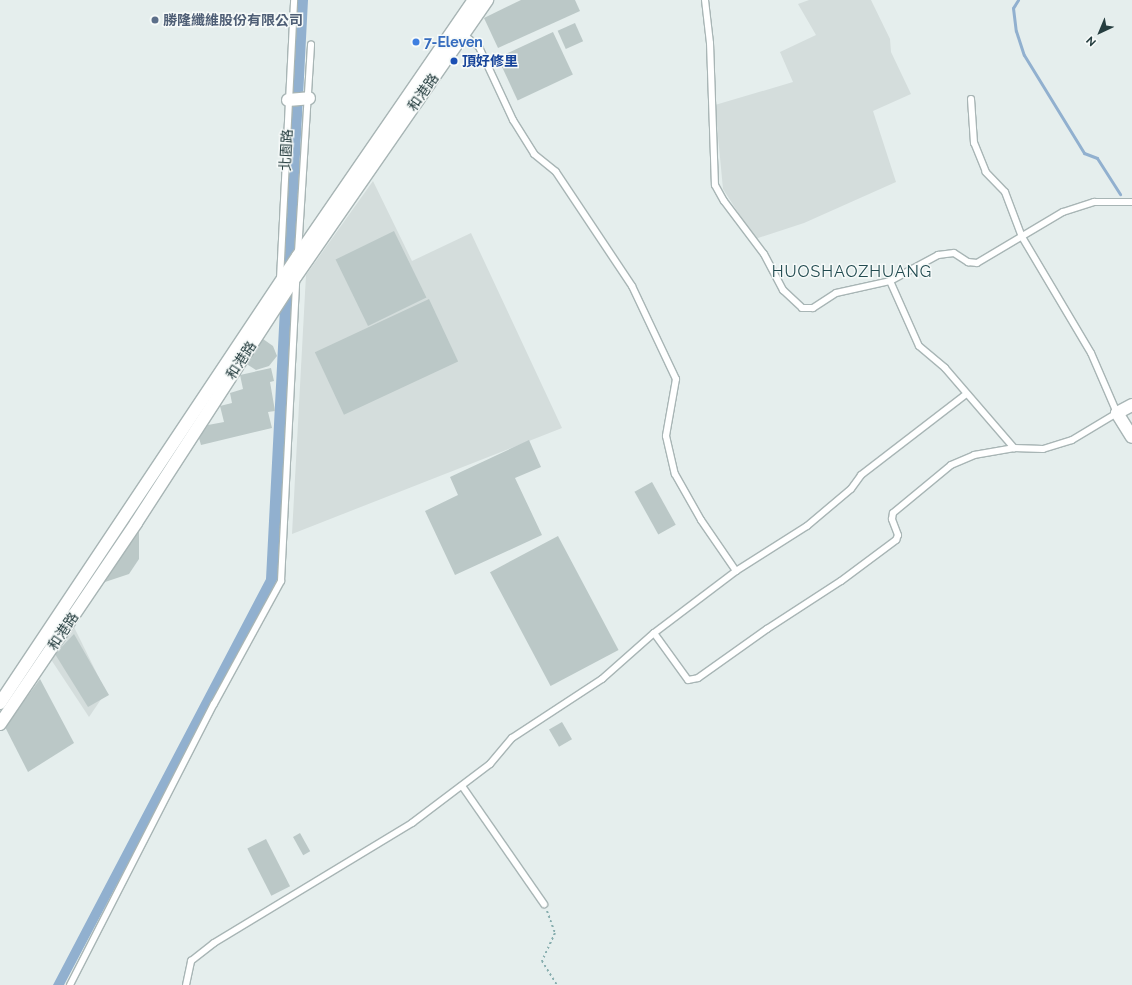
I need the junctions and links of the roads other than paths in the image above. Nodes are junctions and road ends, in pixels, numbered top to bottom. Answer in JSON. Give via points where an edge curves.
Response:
{"nodes":[{"id":1,"x":294,"y":0,"type":"edge"},
{"id":2,"x":474,"y":0,"type":"edge"},
{"id":3,"x":487,"y":0,"type":"edge"},
{"id":4,"x":706,"y":0,"type":"edge"},
{"id":5,"x":459,"y":31,"type":"junction"},
{"id":6,"x":311,"y":44,"type":"dead end"},
{"id":7,"x":309,"y":98,"type":"junction"},
{"id":8,"x":971,"y":99,"type":"dead end"},
{"id":9,"x":288,"y":100,"type":"junction"},
{"id":10,"x":394,"y":126,"type":"junction"},
{"id":11,"x":1132,"y":202,"type":"edge"},
{"id":12,"x":1022,"y":237,"type":"junction"},
{"id":13,"x":298,"y":256,"type":"junction"},
{"id":14,"x":890,"y":281,"type":"junction"},
{"id":15,"x":286,"y":285,"type":"junction"},
{"id":16,"x":966,"y":394,"type":"junction"},
{"id":17,"x":1132,"y":405,"type":"edge"},
{"id":18,"x":1117,"y":413,"type":"junction"},
{"id":19,"x":1132,"y":437,"type":"edge"},
{"id":20,"x":1014,"y":448,"type":"junction"},
{"id":21,"x":736,"y":571,"type":"junction"},
{"id":22,"x":654,"y":633,"type":"junction"},
{"id":23,"x":0,"y":703,"type":"edge"},
{"id":24,"x":0,"y":724,"type":"edge"},
{"id":25,"x":462,"y":786,"type":"junction"},
{"id":26,"x":544,"y":904,"type":"road end"},
{"id":27,"x":70,"y":985,"type":"edge"},
{"id":28,"x":186,"y":985,"type":"edge"}],
"edges":[{"from":1,"to":9,"type":"lane","name":"北園路"},
{"from":2,"to":5,"type":"main road","name":"和港路"},
{"from":3,"to":5,"type":"main road","name":"和港路"},
{"from":4,"to":14,"type":"lane","via":[[715,186],[724,201],[764,254],[783,290],[802,308],[813,308],[836,293]]},
{"from":5,"to":10,"type":"main road","name":"和港路"},
{"from":5,"to":21,"type":"lane","via":[[479,47],[513,120],[534,154],[556,172],[635,293],[676,379],[666,436],[675,474]]},
{"from":6,"to":7,"type":"lane"},
{"from":7,"to":9,"type":"main road"},
{"from":7,"to":13,"type":"lane"},
{"from":8,"to":12,"type":"lane","via":[[974,143],[986,172],[1005,192]]},
{"from":9,"to":15,"type":"lane","name":"北園路"},
{"from":10,"to":13,"type":"main road","name":"和港路"},
{"from":10,"to":15,"type":"main road","name":"和港路"},
{"from":11,"to":12,"type":"lane","via":[[1094,202],[1063,212]]},
{"from":12,"to":14,"type":"lane","via":[[977,263],[968,262],[954,253],[938,255]]},
{"from":12,"to":18,"type":"lane","via":[[1091,353]]},
{"from":13,"to":15,"type":"main road","name":"和港路"},
{"from":14,"to":16,"type":"lane","via":[[919,346],[944,368]]},
{"from":15,"to":23,"type":"main road","name":"和港路"},
{"from":15,"to":24,"type":"main road","name":"和港路","via":[[136,523]]},
{"from":15,"to":27,"type":"lane","name":"北園路","via":[[282,581],[214,704]]},
{"from":16,"to":20,"type":"lane"},
{"from":16,"to":21,"type":"lane","via":[[861,475],[851,489],[807,526]]},
{"from":17,"to":18,"type":"main road"},
{"from":18,"to":19,"type":"main road"},
{"from":18,"to":20,"type":"lane","via":[[1072,440],[1043,449]]},
{"from":20,"to":22,"type":"lane","via":[[974,455],[951,465],[894,513],[892,519],[898,535],[896,540],[841,581],[698,678],[688,680]]},
{"from":21,"to":22,"type":"lane"},
{"from":22,"to":25,"type":"lane","via":[[602,679],[512,738],[490,764]]},
{"from":25,"to":26,"type":"lane"},
{"from":25,"to":28,"type":"lane","via":[[412,823],[214,943],[191,961]]}]}
